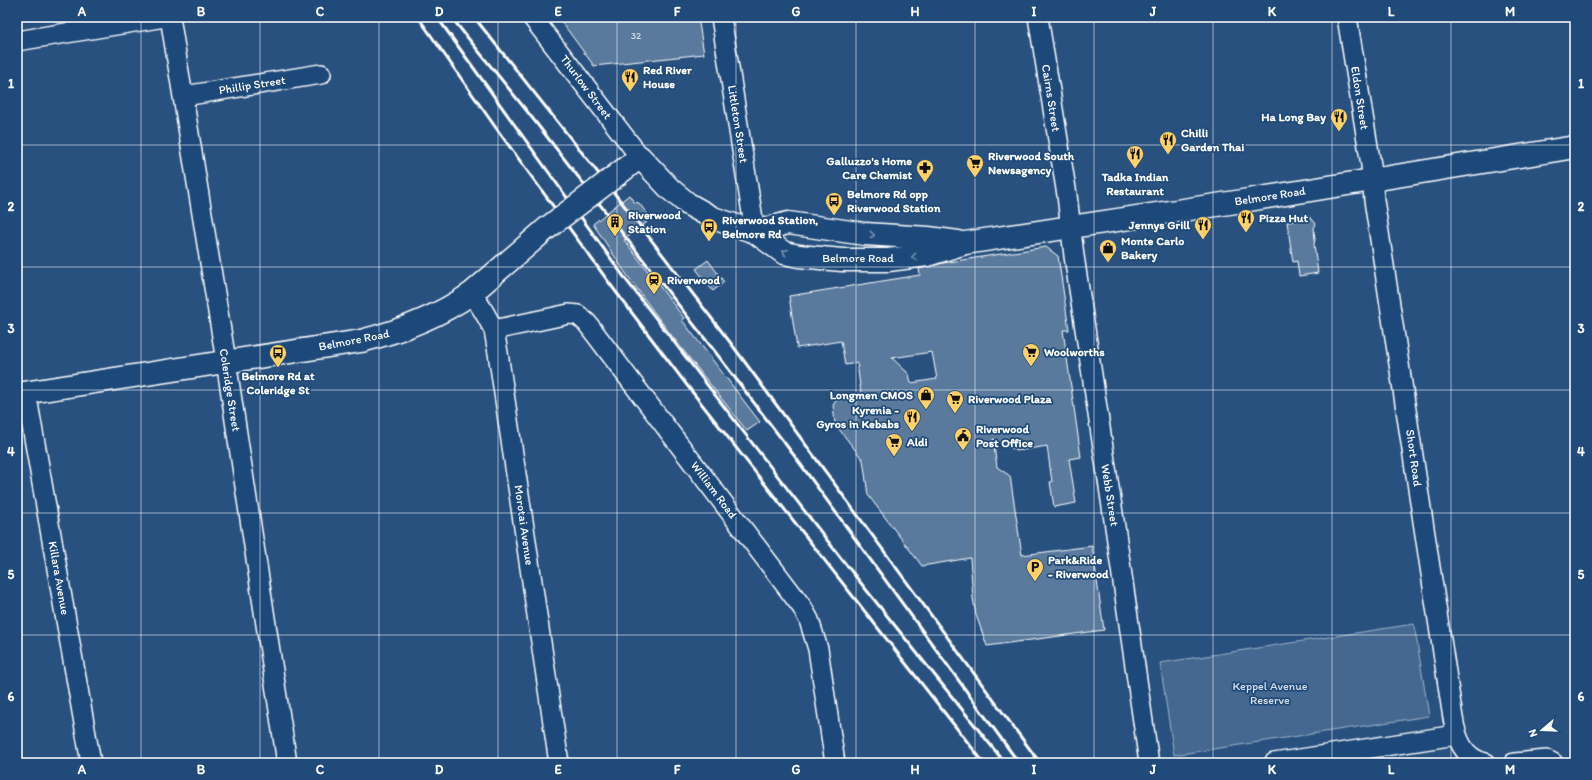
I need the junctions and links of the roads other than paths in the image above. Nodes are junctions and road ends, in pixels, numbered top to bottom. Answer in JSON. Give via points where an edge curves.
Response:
{"nodes":[{"id":1,"x":165,"y":17,"type":"edge"},
{"id":2,"x":170,"y":17,"type":"edge"},
{"id":3,"x":532,"y":17,"type":"edge"},
{"id":4,"x":721,"y":17,"type":"edge"},
{"id":5,"x":1038,"y":17,"type":"edge"},
{"id":6,"x":1347,"y":17,"type":"edge"},
{"id":7,"x":17,"y":41,"type":"edge"},
{"id":8,"x":321,"y":74,"type":"dead end"},
{"id":9,"x":184,"y":96,"type":"junction"},
{"id":10,"x":1575,"y":147,"type":"edge"},
{"id":11,"x":640,"y":157,"type":"junction"},
{"id":12,"x":1372,"y":180,"type":"junction"},
{"id":13,"x":1070,"y":228,"type":"junction"},
{"id":14,"x":755,"y":232,"type":"junction"},
{"id":15,"x":965,"y":243,"type":"junction"},
{"id":16,"x":472,"y":293,"type":"junction"},
{"id":17,"x":494,"y":330,"type":"junction"},
{"id":18,"x":226,"y":361,"type":"junction"},
{"id":19,"x":22,"y":393,"type":"edge"},
{"id":20,"x":1456,"y":735,"type":"junction"},
{"id":21,"x":91,"y":763,"type":"edge"},
{"id":22,"x":287,"y":763,"type":"edge"},
{"id":23,"x":559,"y":763,"type":"edge"},
{"id":24,"x":836,"y":763,"type":"edge"},
{"id":25,"x":1149,"y":763,"type":"edge"},
{"id":26,"x":1274,"y":763,"type":"edge"},
{"id":27,"x":1486,"y":763,"type":"edge"},
{"id":28,"x":1514,"y":763,"type":"edge"},
{"id":29,"x":1553,"y":763,"type":"edge"}],
"edges":[{"from":1,"to":7,"type":"street"},
{"from":2,"to":9,"type":"street","name":"Coleridge Street"},
{"from":3,"to":11,"type":"street","name":"Thurlow Street"},
{"from":4,"to":14,"type":"street","name":"Littleton Street"},
{"from":5,"to":13,"type":"street","name":"Cairns Street"},
{"from":6,"to":12,"type":"street","name":"Eldon Street"},
{"from":8,"to":9,"type":"street","name":"Phillip Street"},
{"from":9,"to":18,"type":"street","name":"Coleridge Street"},
{"from":10,"to":12,"type":"main road","name":"Belmore Road"},
{"from":11,"to":14,"type":"main road","name":"Belmore Road","via":[[688,204],[713,218]]},
{"from":11,"to":16,"type":"main road","name":"Belmore Road","bridge":true,"via":[[546,229]]},
{"from":12,"to":13,"type":"main road","name":"Belmore Road"},
{"from":12,"to":20,"type":"street","name":"Short Road"},
{"from":13,"to":15,"type":"main road","name":"Belmore Road"},
{"from":13,"to":25,"type":"street","name":"Webb Street"},
{"from":14,"to":15,"type":"main road","name":"Belmore Road","one_way":true,"via":[[788,223],[865,234]]},
{"from":15,"to":14,"type":"main road","name":"Belmore Road","one_way":true,"via":[[927,255],[888,260],[820,259],[784,253]]},
{"from":16,"to":17,"type":"street","name":"Morotai Avenue"},
{"from":16,"to":18,"type":"main road","name":"Belmore Road","via":[[436,315],[383,335],[361,341]]},
{"from":17,"to":23,"type":"street","name":"Morotai Avenue"},
{"from":17,"to":24,"type":"street","name":"William Road","via":[[569,314],[578,315],[587,323],[802,607],[818,649]]},
{"from":18,"to":19,"type":"main road","name":"Belmore Road"},
{"from":18,"to":22,"type":"street","name":"Coleridge Street"},
{"from":19,"to":21,"type":"street","name":"Killara Avenue"},
{"from":20,"to":26,"type":"street"},
{"from":20,"to":27,"type":"street","via":[[1462,748],[1470,756]]},
{"from":28,"to":29,"type":"street","via":[[1547,760]]}]}
